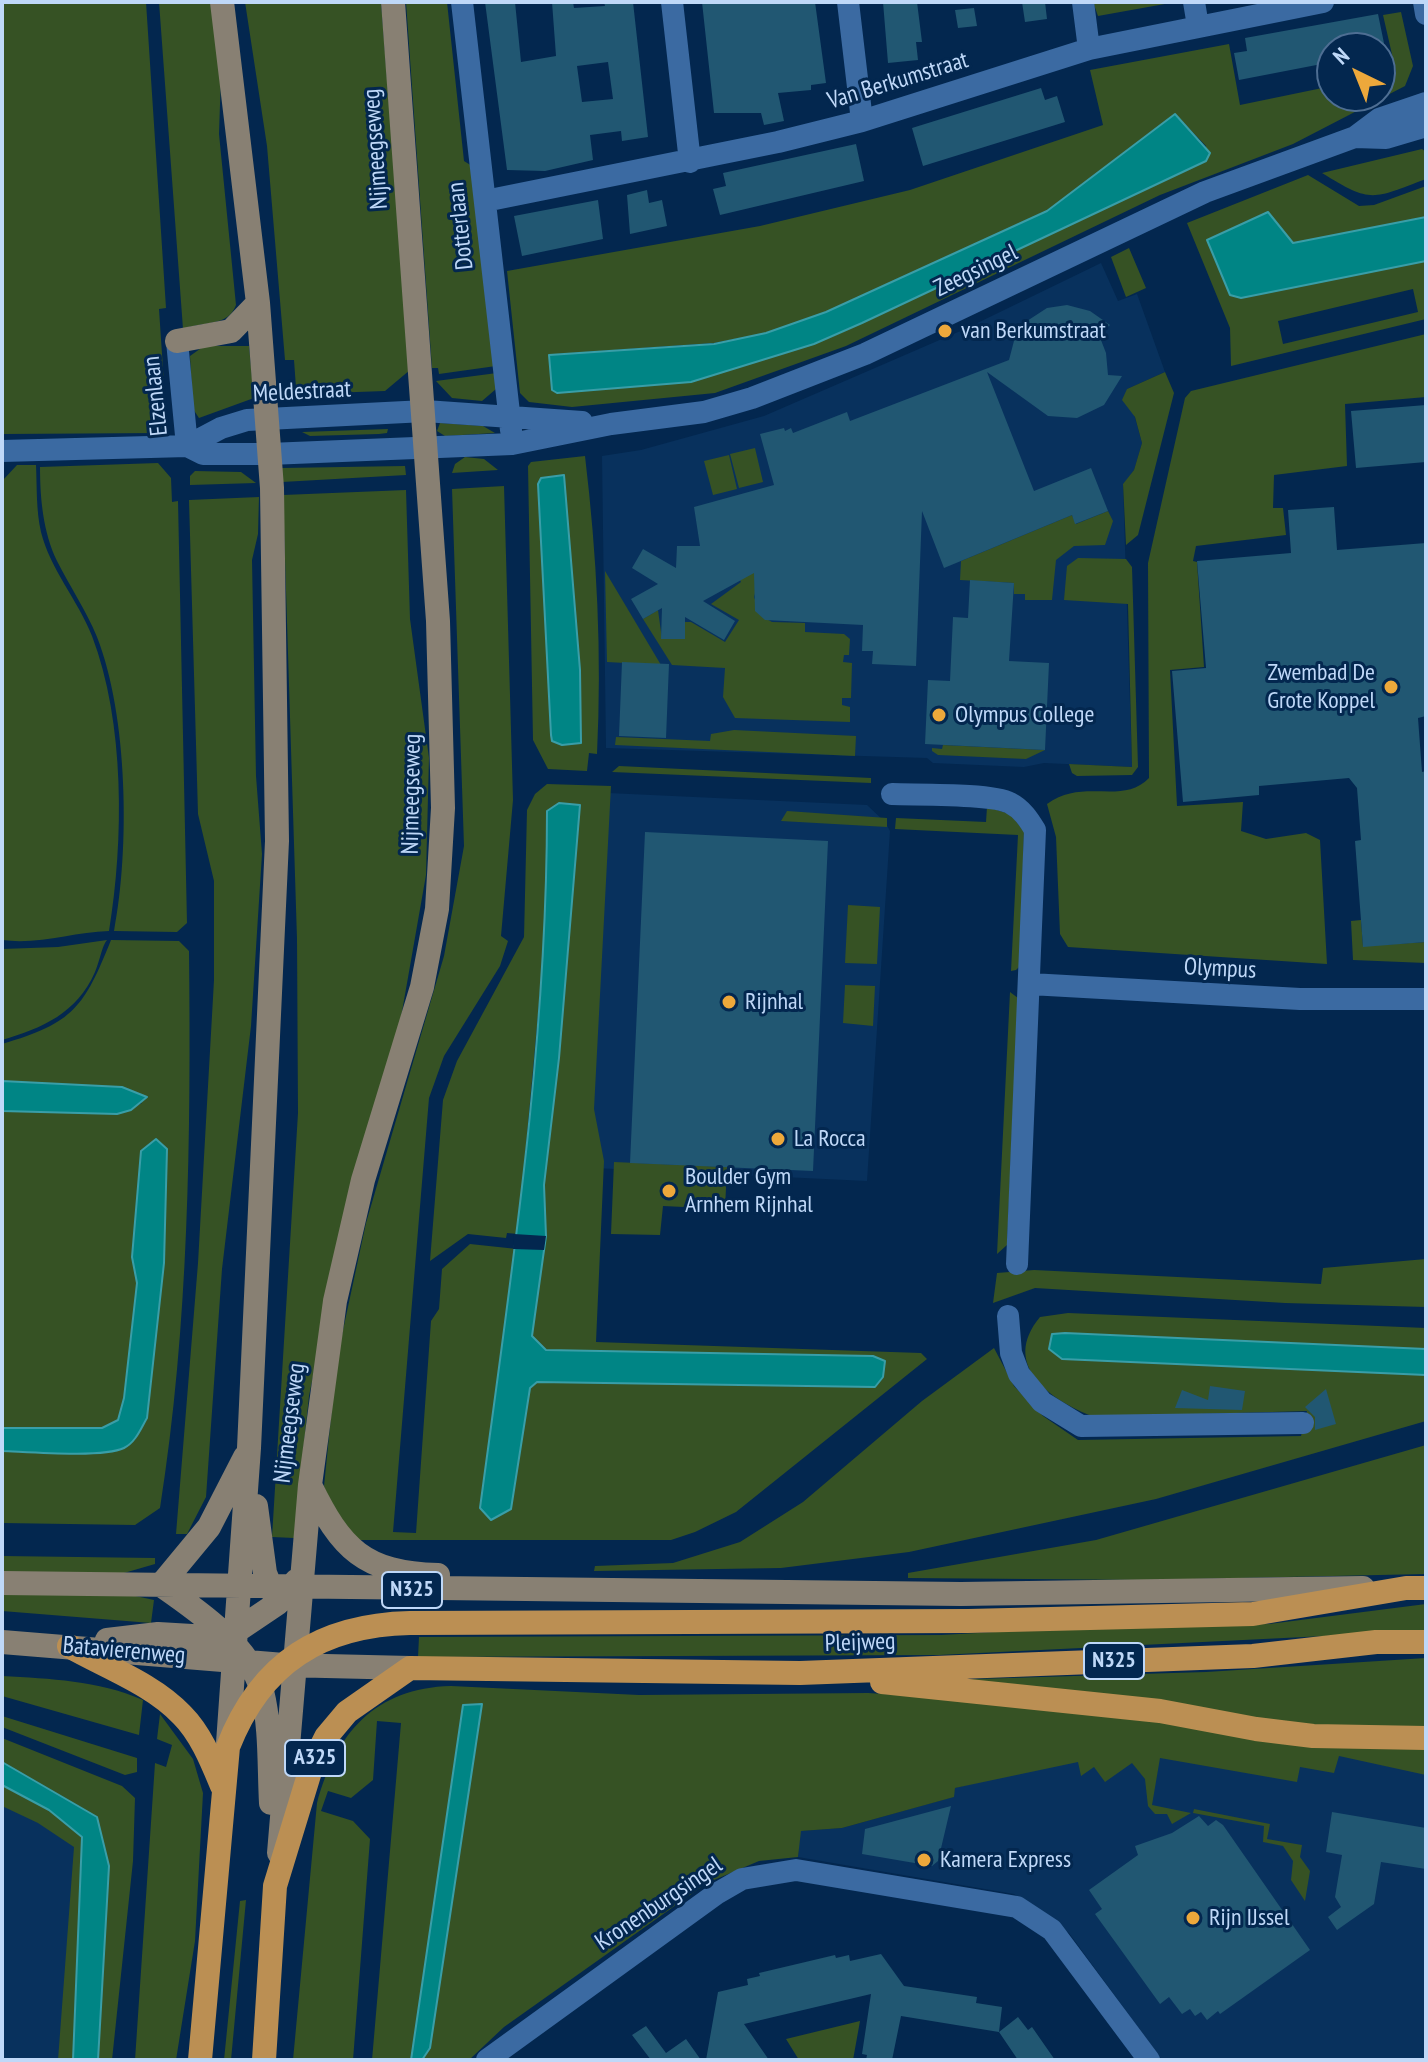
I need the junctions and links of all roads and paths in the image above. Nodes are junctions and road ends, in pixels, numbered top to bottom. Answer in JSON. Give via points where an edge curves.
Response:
{"nodes":[{"id":1,"x":222,"y":2,"type":"edge"},
{"id":2,"x":393,"y":2,"type":"edge"},
{"id":3,"x":462,"y":2,"type":"edge"},
{"id":4,"x":672,"y":2,"type":"edge"},
{"id":5,"x":848,"y":2,"type":"edge"},
{"id":6,"x":1083,"y":2,"type":"edge"},
{"id":7,"x":1194,"y":2,"type":"edge"},
{"id":8,"x":1323,"y":2,"type":"edge"},
{"id":9,"x":1424,"y":2,"type":"edge"},
{"id":10,"x":1426,"y":14,"type":"edge"},
{"id":11,"x":1198,"y":26,"type":"junction"},
{"id":12,"x":1089,"y":49,"type":"junction"},
{"id":13,"x":1426,"y":103,"type":"edge"},
{"id":14,"x":862,"y":121,"type":"junction"},
{"id":15,"x":1426,"y":126,"type":"edge"},
{"id":16,"x":1355,"y":137,"type":"junction"},
{"id":17,"x":690,"y":162,"type":"junction"},
{"id":18,"x":485,"y":201,"type":"junction"},
{"id":19,"x":258,"y":303,"type":"junction"},
{"id":20,"x":177,"y":341,"type":"joint"},
{"id":21,"x":425,"y":411,"type":"junction"},
{"id":22,"x":511,"y":417,"type":"junction"},
{"id":23,"x":267,"y":419,"type":"junction"},
{"id":24,"x":611,"y":424,"type":"junction"},
{"id":25,"x":512,"y":444,"type":"junction"},
{"id":26,"x":187,"y":446,"type":"junction"},
{"id":27,"x":428,"y":448,"type":"junction"},
{"id":28,"x":2,"y":451,"type":"edge"},
{"id":29,"x":269,"y":454,"type":"junction"},
{"id":30,"x":892,"y":794,"type":"dead end"},
{"id":31,"x":1030,"y":984,"type":"junction"},
{"id":32,"x":1419,"y":1003,"type":"edge"},
{"id":33,"x":1017,"y":1264,"type":"dead end"},
{"id":34,"x":1008,"y":1316,"type":"dead end"},
{"id":35,"x":1303,"y":1423,"type":"dead end"},
{"id":36,"x":249,"y":1448,"type":"junction"},
{"id":37,"x":310,"y":1485,"type":"junction"},
{"id":38,"x":2,"y":1583,"type":"edge"},
{"id":39,"x":161,"y":1585,"type":"junction"},
{"id":40,"x":239,"y":1587,"type":"junction"},
{"id":41,"x":289,"y":1588,"type":"junction"},
{"id":42,"x":1416,"y":1588,"type":"edge"},
{"id":43,"x":523,"y":1589,"type":"junction"},
{"id":44,"x":2,"y":1642,"type":"edge"},
{"id":45,"x":1426,"y":1642,"type":"edge"},
{"id":46,"x":69,"y":1646,"type":"junction"},
{"id":47,"x":236,"y":1648,"type":"junction"},
{"id":48,"x":295,"y":1655,"type":"junction"},
{"id":49,"x":410,"y":1668,"type":"junction"},
{"id":50,"x":800,"y":1673,"type":"junction"},
{"id":51,"x":262,"y":1689,"type":"junction"},
{"id":52,"x":1426,"y":1738,"type":"edge"},
{"id":53,"x":228,"y":1747,"type":"junction"},
{"id":54,"x":223,"y":1788,"type":"junction"},
{"id":55,"x":275,"y":1886,"type":"junction"},
{"id":56,"x":200,"y":2060,"type":"edge"},
{"id":57,"x":264,"y":2060,"type":"edge"},
{"id":58,"x":487,"y":2060,"type":"edge"},
{"id":59,"x":1149,"y":2060,"type":"edge"}],
"edges":[{"from":1,"to":19,"type":"main road","name":"Nijmeegseweg"},
{"from":2,"to":21,"type":"main road","name":"Nijmeegseweg"},
{"from":3,"to":18,"type":"street","name":"Dotterlaan"},
{"from":4,"to":17,"type":"street"},
{"from":5,"to":14,"type":"street"},
{"from":6,"to":12,"type":"street"},
{"from":7,"to":11,"type":"street"},
{"from":8,"to":11,"type":"street","name":"Van Berkumstraat"},
{"from":9,"to":10,"type":"street"},
{"from":11,"to":12,"type":"street","name":"Van Berkumstraat"},
{"from":12,"to":14,"type":"street","name":"Van Berkumstraat"},
{"from":13,"to":16,"type":"street","name":"Zeegsingel","via":[[1379,119]]},
{"from":14,"to":17,"type":"street","name":"Van Berkumstraat"},
{"from":15,"to":16,"type":"street","name":"Zeegsingel","via":[[1386,138]]},
{"from":16,"to":24,"type":"street","name":"Zeegsingel","via":[[1205,192],[807,379],[704,412]]},
{"from":17,"to":18,"type":"street","name":"Van Berkumstraat"},
{"from":18,"to":22,"type":"street","name":"Dotterlaan"},
{"from":19,"to":20,"type":"main road","via":[[231,331]]},
{"from":19,"to":23,"type":"main road","name":"Nijmeegseweg"},
{"from":20,"to":26,"type":"street","name":"Elzenlaan"},
{"from":21,"to":22,"type":"street","name":"Zeegsingel"},
{"from":21,"to":23,"type":"street","name":"Meldestraat"},
{"from":21,"to":27,"type":"main road","name":"Nijmeegseweg"},
{"from":22,"to":24,"type":"street","name":"Zeegsingel"},
{"from":22,"to":25,"type":"street","name":"Dotterlaan"},
{"from":23,"to":26,"type":"street","name":"Meldestraat","via":[[221,428]]},
{"from":23,"to":29,"type":"main road","name":"Nijmeegseweg"},
{"from":24,"to":25,"type":"street","name":"Zeegsingel"},
{"from":25,"to":27,"type":"street","name":"Zeegsingel"},
{"from":26,"to":28,"type":"street","name":"Meldestraat"},
{"from":26,"to":29,"type":"street","name":"Meldestraat","via":[[203,454]]},
{"from":27,"to":29,"type":"street","name":"Meldestraat"},
{"from":27,"to":37,"type":"main road","name":"Nijmeegseweg","via":[[443,782],[437,909],[422,987],[363,1180],[335,1301]]},
{"from":29,"to":36,"type":"main road","name":"Nijmeegseweg","via":[[277,841]]},
{"from":30,"to":31,"type":"street","via":[[992,798],[1027,816],[1035,830]]},
{"from":31,"to":32,"type":"street","name":"Olympus"},
{"from":31,"to":33,"type":"street"},
{"from":34,"to":35,"type":"street","via":[[1019,1374],[1042,1402],[1081,1426]]},
{"from":36,"to":39,"type":"main road","via":[[209,1527]]},
{"from":36,"to":40,"type":"main road","name":"Nijmeegseweg"},
{"from":36,"to":41,"type":"main road","name":"Nijmeegseweg","via":[[261,1551]]},
{"from":37,"to":41,"type":"main road","name":"Nijmeegseweg"},
{"from":37,"to":43,"type":"main road","via":[[339,1538],[368,1563]]},
{"from":38,"to":39,"type":"main road"},
{"from":39,"to":40,"type":"main road"},
{"from":39,"to":47,"type":"main road","name":"Batavierenweg"},
{"from":40,"to":41,"type":"main road","number":"N325"},
{"from":40,"to":47,"type":"main road","name":"Nijmeegseweg"},
{"from":41,"to":43,"type":"main road","name":"Pleijweg","number":"N325"},
{"from":41,"to":47,"type":"main road"},
{"from":41,"to":48,"type":"main road","name":"Nijmeegseweg","number":"A325"},
{"from":42,"to":43,"type":"main road","name":"Pleijweg","number":"N325","via":[[961,1594]]},
{"from":42,"to":48,"type":"highway","name":"Pleijweg","number":"N325","via":[[1253,1614],[369,1624],[336,1633]]},
{"from":44,"to":46,"type":"main road","name":"Batavierenweg"},
{"from":45,"to":50,"type":"highway","name":"Pleijweg","number":"N325","via":[[1376,1642],[1253,1656]]},
{"from":46,"to":47,"type":"main road","name":"Batavierenweg"},
{"from":46,"to":54,"type":"highway","via":[[183,1715]]},
{"from":47,"to":48,"type":"main road","name":"Batavierenweg","number":"N325"},
{"from":47,"to":51,"type":"main road","name":"Batavierenweg"},
{"from":47,"to":53,"type":"main road","name":"Nijmeegseweg"},
{"from":48,"to":49,"type":"main road","name":"Pleijweg","number":"N325","via":[[326,1666]]},
{"from":48,"to":51,"type":"highway","name":"Nijmeegseweg"},
{"from":48,"to":55,"type":"main road","name":"Nijmeegseweg","number":"A325"},
{"from":49,"to":50,"type":"highway","name":"Pleijweg","number":"N325"},
{"from":49,"to":55,"type":"highway","name":"Nijmeegseweg","number":"A325","via":[[347,1712],[326,1737],[312,1765]]},
{"from":50,"to":52,"type":"highway","number":"N325","via":[[1160,1711],[1313,1736]]},
{"from":51,"to":53,"type":"highway","name":"Nijmeegseweg"},
{"from":51,"to":55,"type":"main road","name":"Batavierenweg"},
{"from":53,"to":54,"type":"highway","name":"Nijmeegseweg"},
{"from":54,"to":56,"type":"highway","name":"Nijmeegseweg"},
{"from":55,"to":57,"type":"highway","name":"Nijmeegseweg","number":"A325"},
{"from":58,"to":59,"type":"street","name":"Kronenburgsingel","via":[[716,1894],[742,1879],[796,1870],[982,1898],[1024,1910],[1052,1930],[1077,1959]]}]}
